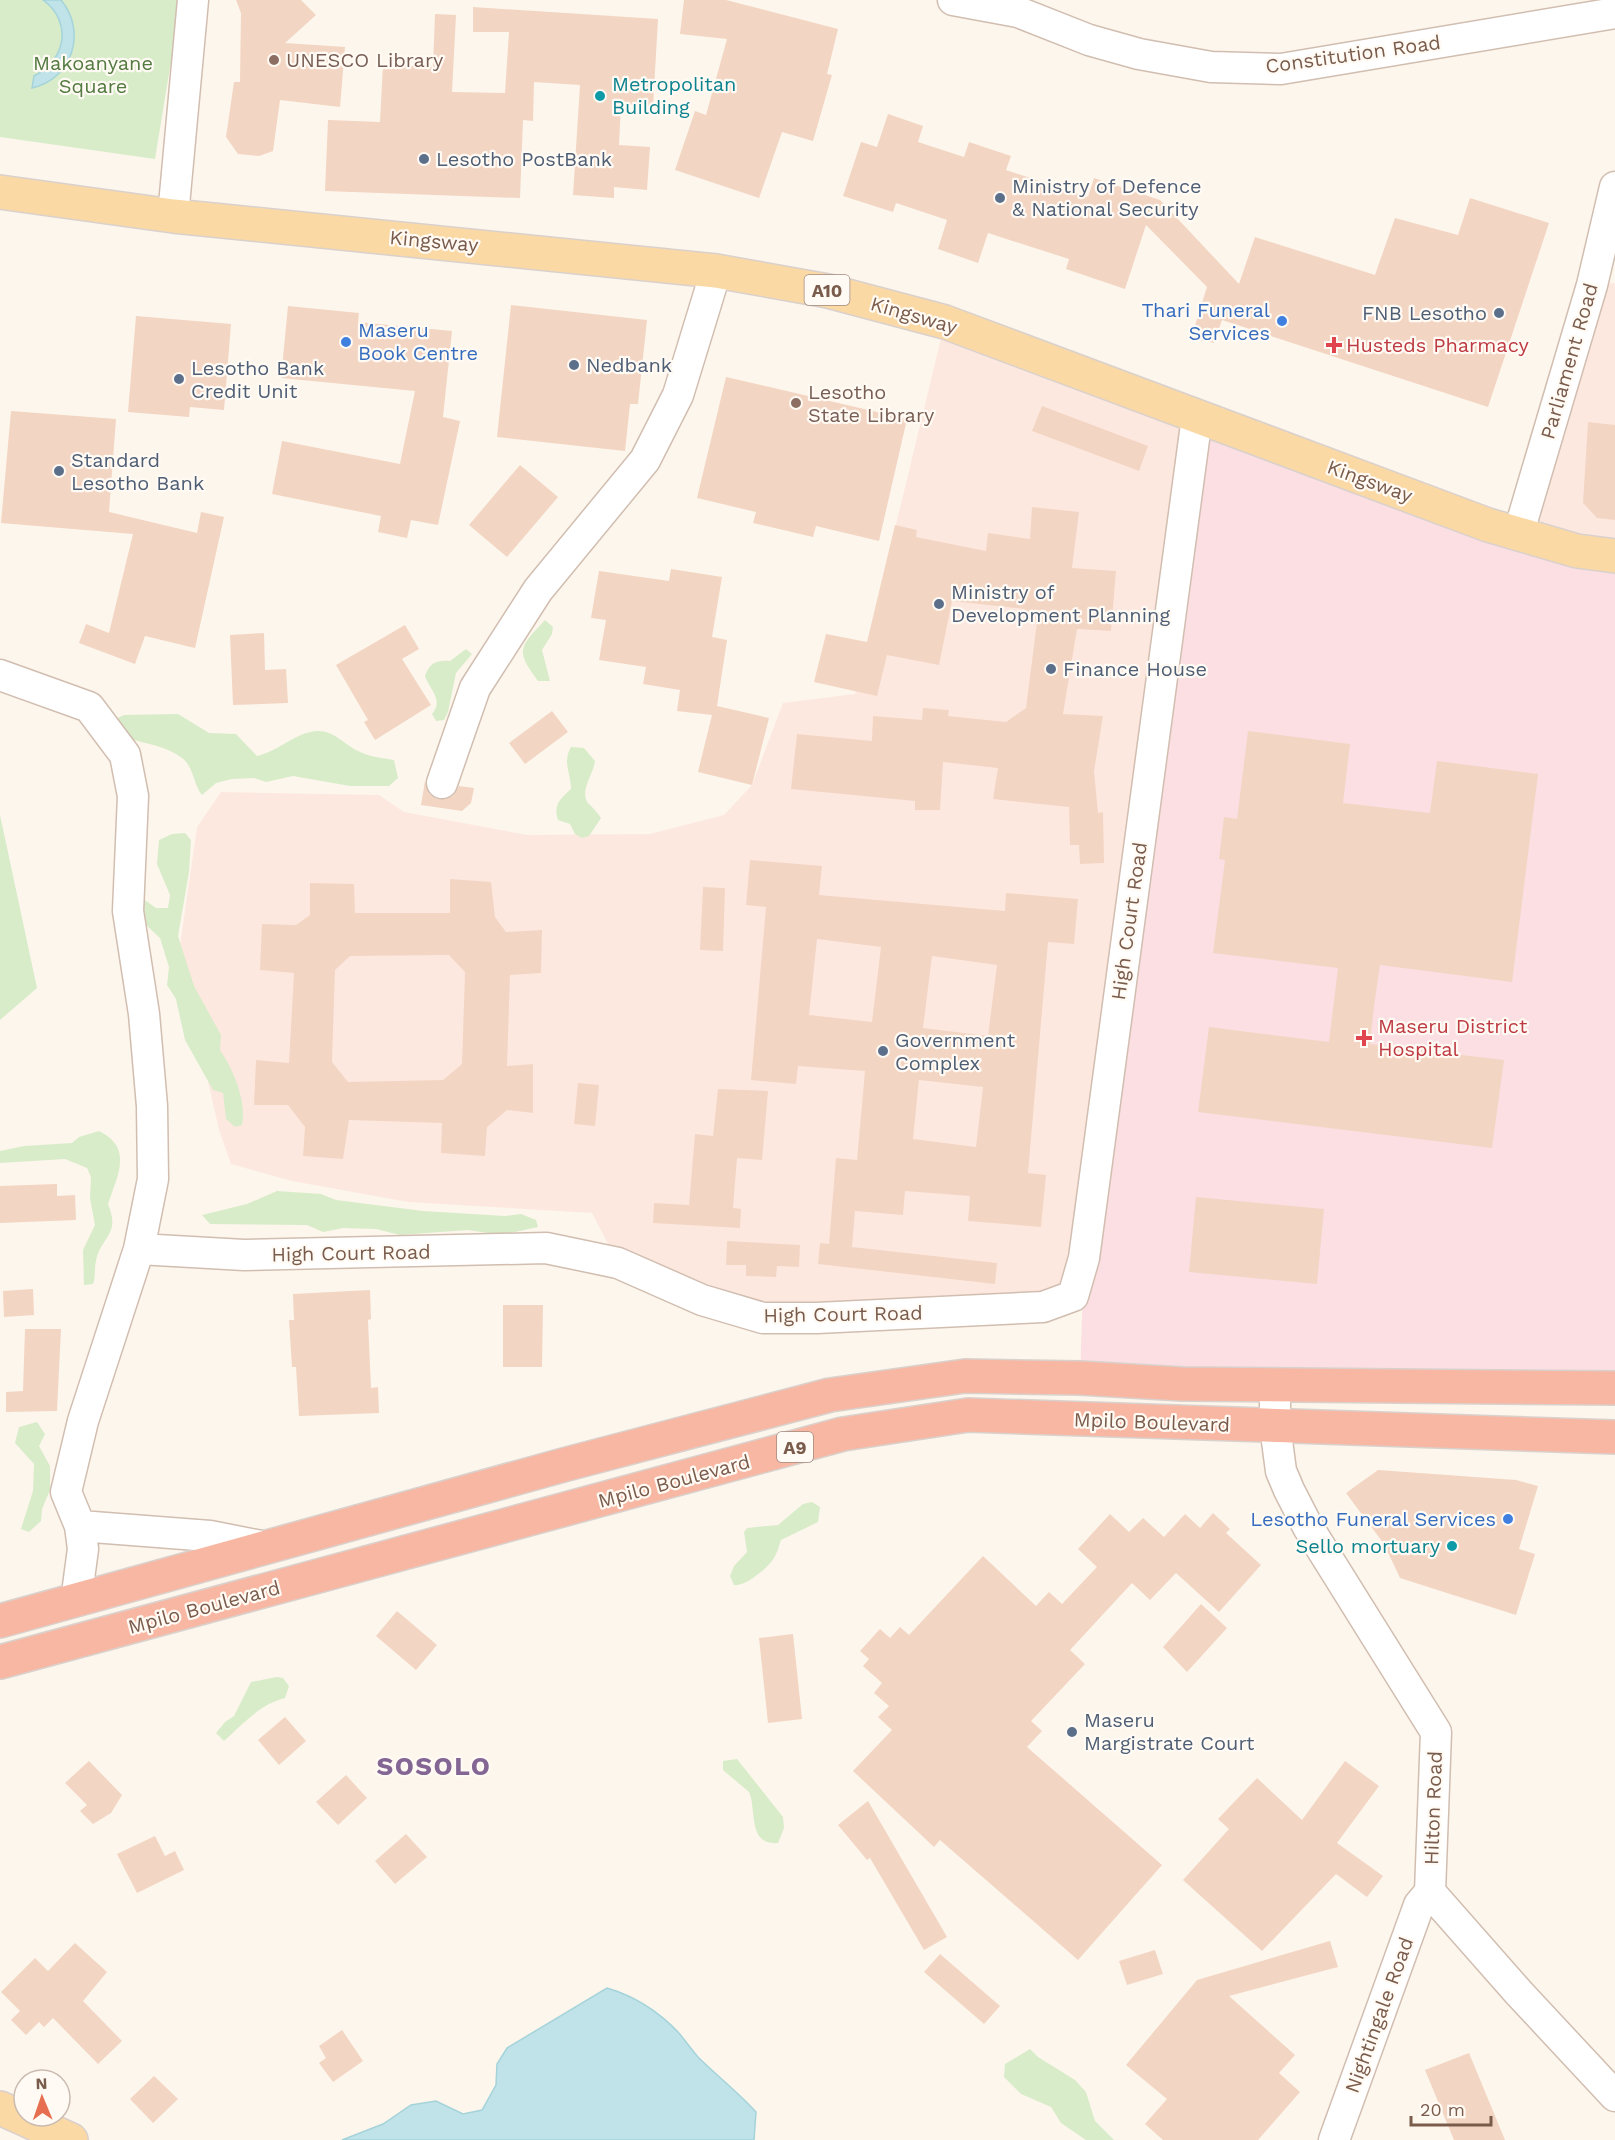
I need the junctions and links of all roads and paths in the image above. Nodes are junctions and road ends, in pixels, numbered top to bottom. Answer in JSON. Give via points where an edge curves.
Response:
{"nodes":[{"id":1,"x":193,"y":0,"type":"edge"},
{"id":2,"x":954,"y":0,"type":"edge"},
{"id":3,"x":1020,"y":6,"type":"edge"},
{"id":4,"x":1615,"y":13,"type":"edge"},
{"id":5,"x":1615,"y":187,"type":"edge"},
{"id":6,"x":0,"y":192,"type":"edge"},
{"id":7,"x":173,"y":216,"type":"junction"},
{"id":8,"x":716,"y":271,"type":"junction"},
{"id":9,"x":1604,"y":284,"type":"edge"},
{"id":10,"x":1197,"y":417,"type":"junction"},
{"id":11,"x":1518,"y":535,"type":"junction"},
{"id":12,"x":1615,"y":556,"type":"edge"},
{"id":13,"x":0,"y":675,"type":"edge"},
{"id":14,"x":442,"y":783,"type":"dead end"},
{"id":15,"x":139,"y":1250,"type":"junction"},
{"id":16,"x":1275,"y":1384,"type":"junction"},
{"id":17,"x":1615,"y":1388,"type":"edge"},
{"id":18,"x":1275,"y":1426,"type":"junction"},
{"id":19,"x":1615,"y":1437,"type":"edge"},
{"id":20,"x":80,"y":1526,"type":"junction"},
{"id":21,"x":266,"y":1546,"type":"junction"},
{"id":22,"x":76,"y":1602,"type":"junction"},
{"id":23,"x":0,"y":1621,"type":"edge"},
{"id":24,"x":0,"y":1662,"type":"edge"},
{"id":25,"x":1430,"y":1892,"type":"junction"},
{"id":26,"x":1615,"y":2096,"type":"edge"},
{"id":27,"x":0,"y":2108,"type":"edge"},
{"id":28,"x":71,"y":2140,"type":"edge"},
{"id":29,"x":1334,"y":2140,"type":"edge"}],
"edges":[{"from":1,"to":7,"type":"street"},
{"from":2,"to":3,"type":"street","name":"Constitution Road"},
{"from":3,"to":4,"type":"street","name":"Constitution Road","via":[[1089,40],[1139,54],[1210,68],[1281,69]]},
{"from":5,"to":9,"type":"street","name":"Parliament Road"},
{"from":6,"to":7,"type":"main road","name":"Kingsway","number":"A10"},
{"from":7,"to":8,"type":"main road","name":"Kingsway","number":"A10"},
{"from":8,"to":10,"type":"main road","name":"Kingsway","number":"A10","via":[[828,291],[945,322]]},
{"from":8,"to":14,"type":"street","via":[[678,395],[645,460],[538,590],[475,688]]},
{"from":9,"to":11,"type":"street","name":"Parliament Road"},
{"from":10,"to":11,"type":"main road","name":"Kingsway","number":"A10"},
{"from":10,"to":15,"type":"street","name":"High Court Road","via":[[1084,1258],[1073,1296],[1043,1307],[763,1318],[702,1300],[618,1263],[546,1248],[244,1256]]},
{"from":11,"to":12,"type":"main road","name":"Kingsway","number":"A10","via":[[1577,551]]},
{"from":13,"to":15,"type":"street","via":[[89,707],[125,755],[133,796],[128,911],[153,1106],[153,1179]]},
{"from":15,"to":20,"type":"street","via":[[83,1421],[66,1492]]},
{"from":16,"to":17,"type":"highway","name":"Mpilo Boulevard","number":"A9"},
{"from":16,"to":18,"type":"street","name":"Hilton Road"},
{"from":16,"to":21,"type":"highway","name":"Mpilo Boulevard","number":"A9","via":[[965,1376],[830,1395]]},
{"from":18,"to":19,"type":"highway","name":"Mpilo Boulevard","number":"A9"},
{"from":18,"to":24,"type":"highway","name":"Mpilo Boulevard","number":"A9","via":[[968,1415],[843,1434]]},
{"from":18,"to":25,"type":"street","name":"Hilton Road","via":[[1281,1471],[1289,1490],[1436,1732]]},
{"from":20,"to":21,"type":"street","via":[[210,1536]]},
{"from":20,"to":22,"type":"street","via":[[82,1549]]},
{"from":21,"to":22,"type":"highway","name":"Mpilo Boulevard","number":"A9"},
{"from":22,"to":23,"type":"highway","name":"Mpilo Boulevard","number":"A9"},
{"from":25,"to":26,"type":"street","name":"Hilton Road"},
{"from":25,"to":29,"type":"street","name":"Nightingale Road","via":[[1419,1905]]},
{"from":27,"to":28,"type":"main road"}]}
